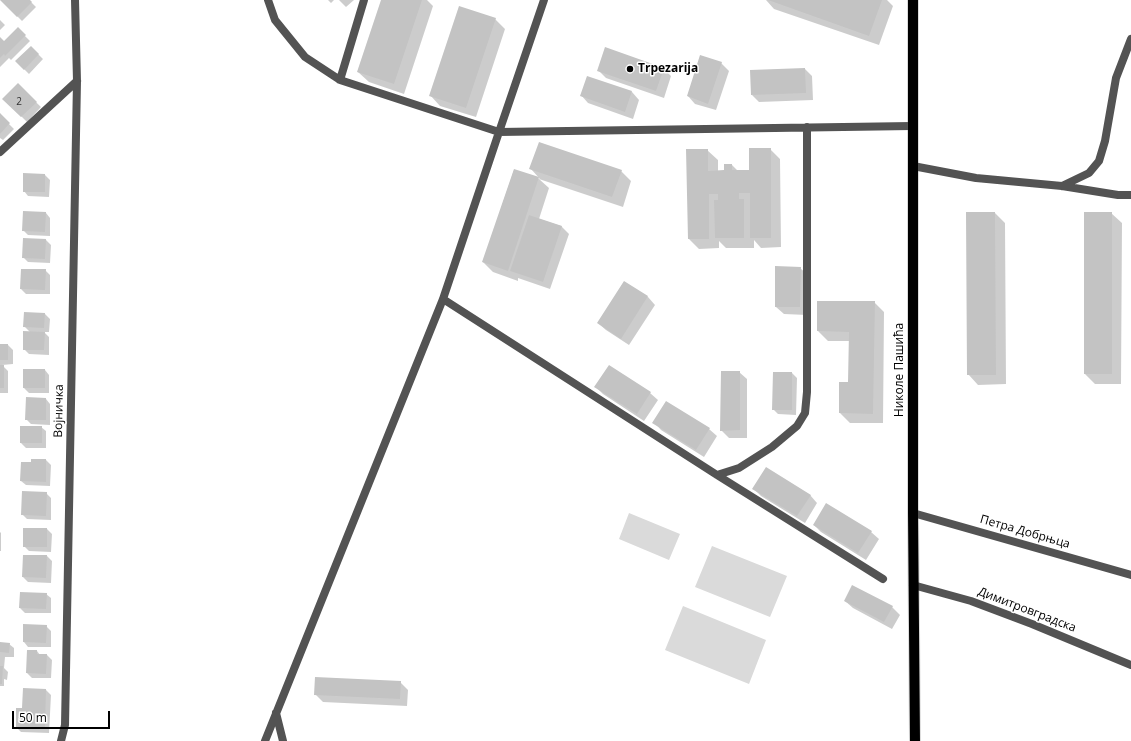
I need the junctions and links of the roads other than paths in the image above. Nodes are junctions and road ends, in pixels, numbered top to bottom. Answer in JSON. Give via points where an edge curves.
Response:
{"nodes":[{"id":1,"x":75,"y":0,"type":"edge"},
{"id":2,"x":268,"y":0,"type":"edge"},
{"id":3,"x":364,"y":0,"type":"edge"},
{"id":4,"x":544,"y":0,"type":"edge"},
{"id":5,"x":913,"y":0,"type":"edge"},
{"id":6,"x":1131,"y":39,"type":"edge"},
{"id":7,"x":340,"y":80,"type":"junction"},
{"id":8,"x":77,"y":81,"type":"junction"},
{"id":9,"x":912,"y":126,"type":"junction"},
{"id":10,"x":807,"y":127,"type":"junction"},
{"id":11,"x":500,"y":132,"type":"junction"},
{"id":12,"x":0,"y":152,"type":"edge"},
{"id":13,"x":913,"y":166,"type":"junction"},
{"id":14,"x":1062,"y":186,"type":"junction"},
{"id":15,"x":1131,"y":195,"type":"edge"},
{"id":16,"x":443,"y":298,"type":"junction"},
{"id":17,"x":717,"y":475,"type":"junction"},
{"id":18,"x":912,"y":513,"type":"junction"},
{"id":19,"x":1131,"y":575,"type":"edge"},
{"id":20,"x":883,"y":579,"type":"dead end"},
{"id":21,"x":913,"y":585,"type":"junction"},
{"id":22,"x":1131,"y":664,"type":"edge"},
{"id":23,"x":276,"y":712,"type":"junction"},
{"id":24,"x":61,"y":741,"type":"edge"},
{"id":25,"x":265,"y":741,"type":"edge"},
{"id":26,"x":283,"y":741,"type":"edge"},
{"id":27,"x":915,"y":741,"type":"edge"}],
"edges":[{"from":1,"to":8,"type":"street","name":"Војничка"},
{"from":2,"to":7,"type":"street","via":[[275,20],[305,57]]},
{"from":3,"to":7,"type":"street"},
{"from":4,"to":11,"type":"street"},
{"from":5,"to":9,"type":"main road","name":"Николе Пашића"},
{"from":6,"to":14,"type":"street","via":[[1116,78],[1099,161],[1089,173]]},
{"from":7,"to":11,"type":"street"},
{"from":8,"to":12,"type":"street"},
{"from":8,"to":24,"type":"street","name":"Војничка","via":[[65,717]]},
{"from":9,"to":10,"type":"street"},
{"from":9,"to":13,"type":"main road","name":"Николе Пашића"},
{"from":10,"to":11,"type":"street"},
{"from":10,"to":17,"type":"street","via":[[805,413],[797,426],[772,447],[739,468]]},
{"from":11,"to":16,"type":"street"},
{"from":13,"to":14,"type":"street","via":[[976,178]]},
{"from":13,"to":18,"type":"main road","name":"Николе Пашића"},
{"from":14,"to":15,"type":"street"},
{"from":16,"to":17,"type":"street"},
{"from":16,"to":23,"type":"street"},
{"from":17,"to":20,"type":"street"},
{"from":18,"to":19,"type":"street","name":"Петра Добрњца"},
{"from":18,"to":21,"type":"main road","name":"Николе Пашића"},
{"from":21,"to":22,"type":"street","name":"Димитровградска","via":[[984,606]]},
{"from":21,"to":27,"type":"main road","name":"Николе Пашића"},
{"from":23,"to":25,"type":"street"},
{"from":23,"to":26,"type":"street"}]}
